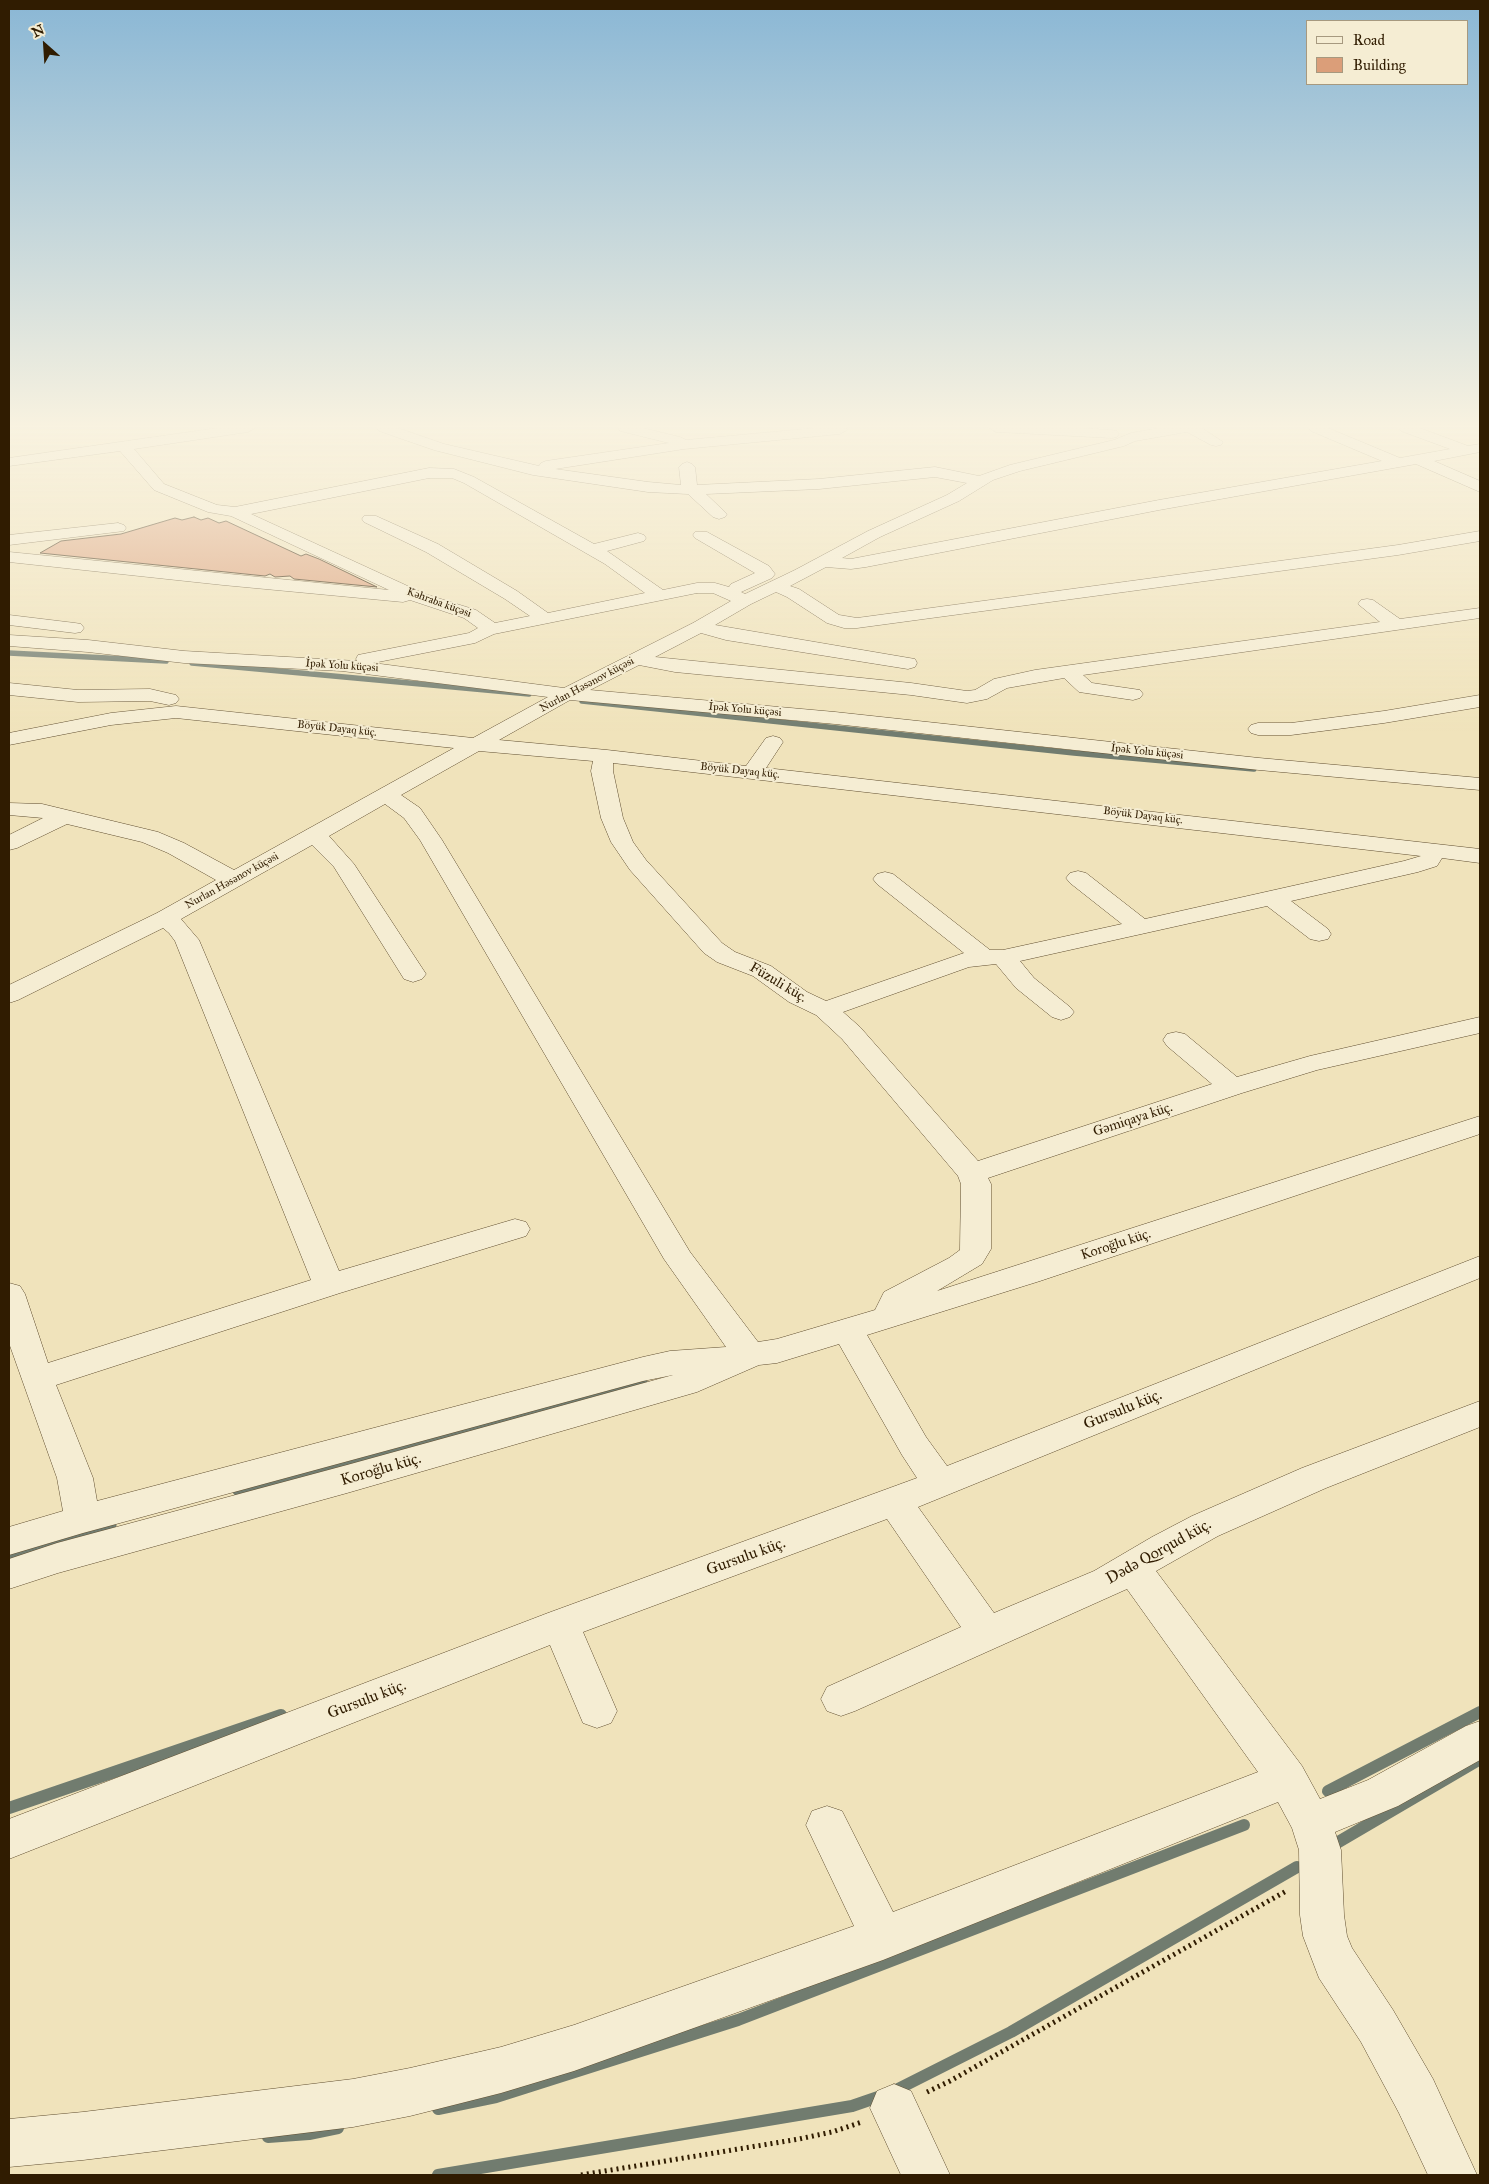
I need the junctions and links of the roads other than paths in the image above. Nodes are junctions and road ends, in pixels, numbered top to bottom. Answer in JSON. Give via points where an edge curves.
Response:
{"nodes":[{"id":1,"x":84,"y":530,"type":"edge"},
{"id":2,"x":273,"y":530,"type":"edge"},
{"id":3,"x":393,"y":530,"type":"edge"},
{"id":4,"x":556,"y":530,"type":"edge"},
{"id":5,"x":883,"y":530,"type":"edge"},
{"id":6,"x":1036,"y":530,"type":"edge"},
{"id":7,"x":13,"y":534,"type":"edge"},
{"id":8,"x":701,"y":535,"type":"dead end"},
{"id":9,"x":1480,"y":536,"type":"edge"},
{"id":10,"x":638,"y":538,"type":"dead end"},
{"id":11,"x":593,"y":549,"type":"junction"},
{"id":12,"x":9,"y":556,"type":"edge"},
{"id":13,"x":825,"y":562,"type":"junction"},
{"id":14,"x":775,"y":586,"type":"junction"},
{"id":15,"x":660,"y":596,"type":"junction"},
{"id":16,"x":736,"y":596,"type":"junction"},
{"id":17,"x":419,"y":598,"type":"junction"},
{"id":18,"x":1367,"y":604,"type":"dead end"},
{"id":19,"x":1480,"y":613,"type":"edge"},
{"id":20,"x":544,"y":618,"type":"junction"},
{"id":21,"x":9,"y":620,"type":"edge"},
{"id":22,"x":1397,"y":625,"type":"junction"},
{"id":23,"x":699,"y":627,"type":"junction"},
{"id":24,"x":481,"y":633,"type":"junction"},
{"id":25,"x":9,"y":641,"type":"edge"},
{"id":26,"x":210,"y":659,"type":"junction"},
{"id":27,"x":636,"y":659,"type":"junction"},
{"id":28,"x":908,"y":664,"type":"dead end"},
{"id":29,"x":342,"y":665,"type":"junction"},
{"id":30,"x":985,"y":669,"type":"dead end"},
{"id":31,"x":390,"y":670,"type":"junction"},
{"id":32,"x":1069,"y":672,"type":"junction"},
{"id":33,"x":1001,"y":683,"type":"junction"},
{"id":34,"x":9,"y":689,"type":"edge"},
{"id":35,"x":567,"y":694,"type":"junction"},
{"id":36,"x":1133,"y":694,"type":"dead end"},
{"id":37,"x":1480,"y":701,"type":"edge"},
{"id":38,"x":176,"y":712,"type":"junction"},
{"id":39,"x":1258,"y":729,"type":"dead end"},
{"id":40,"x":9,"y":739,"type":"edge"},
{"id":41,"x":773,"y":742,"type":"dead end"},
{"id":42,"x":479,"y":745,"type":"junction"},
{"id":43,"x":607,"y":756,"type":"junction"},
{"id":44,"x":752,"y":772,"type":"junction"},
{"id":45,"x":1480,"y":784,"type":"edge"},
{"id":46,"x":385,"y":796,"type":"junction"},
{"id":47,"x":9,"y":809,"type":"edge"},
{"id":48,"x":64,"y":817,"type":"junction"},
{"id":49,"x":312,"y":836,"type":"junction"},
{"id":50,"x":9,"y":844,"type":"edge"},
{"id":51,"x":1435,"y":851,"type":"junction"},
{"id":52,"x":1480,"y":856,"type":"edge"},
{"id":53,"x":1078,"y":878,"type":"dead end"},
{"id":54,"x":885,"y":879,"type":"dead end"},
{"id":55,"x":234,"y":880,"type":"junction"},
{"id":56,"x":1273,"y":899,"type":"junction"},
{"id":57,"x":165,"y":918,"type":"junction"},
{"id":58,"x":1141,"y":928,"type":"junction"},
{"id":59,"x":1319,"y":934,"type":"dead end"},
{"id":60,"x":993,"y":957,"type":"junction"},
{"id":61,"x":413,"y":974,"type":"dead end"},
{"id":62,"x":9,"y":995,"type":"edge"},
{"id":63,"x":825,"y":1010,"type":"junction"},
{"id":64,"x":1061,"y":1012,"type":"dead end"},
{"id":65,"x":1480,"y":1025,"type":"edge"},
{"id":66,"x":1176,"y":1040,"type":"dead end"},
{"id":67,"x":1232,"y":1087,"type":"junction"},
{"id":68,"x":1480,"y":1125,"type":"edge"},
{"id":69,"x":972,"y":1173,"type":"junction"},
{"id":70,"x":515,"y":1229,"type":"dead end"},
{"id":71,"x":1480,"y":1266,"type":"edge"},
{"id":72,"x":329,"y":1286,"type":"junction"},
{"id":73,"x":9,"y":1294,"type":"edge"},
{"id":74,"x":891,"y":1316,"type":"junction"},
{"id":75,"x":848,"y":1330,"type":"junction"},
{"id":76,"x":750,"y":1356,"type":"junction"},
{"id":77,"x":37,"y":1379,"type":"junction"},
{"id":78,"x":1480,"y":1414,"type":"edge"},
{"id":79,"x":940,"y":1484,"type":"junction"},
{"id":80,"x":894,"y":1502,"type":"junction"},
{"id":81,"x":83,"y":1518,"type":"junction"},
{"id":82,"x":9,"y":1542,"type":"edge"},
{"id":83,"x":1133,"y":1568,"type":"junction"},
{"id":84,"x":9,"y":1574,"type":"edge"},
{"id":85,"x":561,"y":1624,"type":"junction"},
{"id":86,"x":987,"y":1633,"type":"junction"},
{"id":87,"x":841,"y":1699,"type":"dead end"},
{"id":88,"x":597,"y":1711,"type":"dead end"},
{"id":89,"x":1480,"y":1739,"type":"edge"},
{"id":90,"x":1286,"y":1779,"type":"junction"},
{"id":91,"x":1311,"y":1822,"type":"junction"},
{"id":92,"x":827,"y":1825,"type":"dead end"},
{"id":93,"x":9,"y":1839,"type":"edge"},
{"id":94,"x":883,"y":1938,"type":"junction"},
{"id":95,"x":894,"y":2108,"type":"road end"},
{"id":96,"x":9,"y":2142,"type":"edge"},
{"id":97,"x":926,"y":2175,"type":"edge"},
{"id":98,"x":1453,"y":2175,"type":"edge"}],
"edges":[{"from":1,"to":7,"type":"street"},
{"from":2,"to":17,"type":"street","name":"Kəhraba küçəsi"},
{"from":3,"to":20,"type":"street","via":[[432,548],[512,595]]},
{"from":4,"to":11,"type":"street"},
{"from":5,"to":13,"type":"street","name":"Nurlan Həsənov küçəsi"},
{"from":6,"to":13,"type":"street","via":[[866,562]]},
{"from":8,"to":16,"type":"street","via":[[766,574]]},
{"from":9,"to":14,"type":"street","via":[[1398,550],[857,623],[833,619],[798,596]]},
{"from":10,"to":11,"type":"street"},
{"from":11,"to":15,"type":"street"},
{"from":12,"to":17,"type":"street"},
{"from":13,"to":14,"type":"street","name":"Nurlan Həsənov küçəsi"},
{"from":14,"to":16,"type":"street","name":"Nurlan Həsənov küçəsi"},
{"from":15,"to":16,"type":"street","via":[[707,587]]},
{"from":15,"to":20,"type":"street"},
{"from":16,"to":23,"type":"street","name":"Nurlan Həsənov küçəsi"},
{"from":17,"to":24,"type":"street","name":"Kəhraba küçəsi","via":[[470,614],[487,625]]},
{"from":18,"to":22,"type":"street"},
{"from":19,"to":22,"type":"street"},
{"from":20,"to":24,"type":"street"},
{"from":21,"to":26,"type":"street","via":[[206,644],[211,649]]},
{"from":22,"to":32,"type":"street"},
{"from":23,"to":27,"type":"street","name":"Nurlan Həsənov küçəsi"},
{"from":23,"to":28,"type":"street"},
{"from":24,"to":29,"type":"street"},
{"from":24,"to":31,"type":"street","via":[[461,649],[409,661]]},
{"from":25,"to":26,"type":"street","name":"İpək Yolu küçəsi"},
{"from":26,"to":29,"type":"street","name":"İpək Yolu küçəsi"},
{"from":27,"to":33,"type":"street","via":[[675,666],[967,697],[980,695]]},
{"from":27,"to":35,"type":"street","name":"Nurlan Həsənov küçəsi"},
{"from":29,"to":31,"type":"street","name":"İpək Yolu küçəsi"},
{"from":30,"to":33,"type":"street"},
{"from":31,"to":35,"type":"street","name":"İpək Yolu küçəsi"},
{"from":32,"to":33,"type":"street"},
{"from":32,"to":36,"type":"street","via":[[1086,688]]},
{"from":34,"to":38,"type":"street","via":[[78,696],[163,697],[174,702]]},
{"from":35,"to":42,"type":"street","name":"Nurlan Həsənov küçəsi"},
{"from":35,"to":45,"type":"street","name":"İpək Yolu küçəsi"},
{"from":37,"to":39,"type":"street","via":[[1290,729]]},
{"from":38,"to":40,"type":"street","name":"Böyük Dayaq küç.","via":[[120,718]]},
{"from":38,"to":42,"type":"street","name":"Böyük Dayaq küç."},
{"from":41,"to":44,"type":"street"},
{"from":42,"to":43,"type":"street","name":"Böyük Dayaq küç."},
{"from":42,"to":46,"type":"street","name":"Nurlan Həsənov küçəsi"},
{"from":43,"to":44,"type":"street","name":"Böyük Dayaq küç."},
{"from":43,"to":63,"type":"street","name":"Füzuli küç.","via":[[602,771],[612,818],[622,842],[638,865],[714,948],[726,957],[762,971]]},
{"from":44,"to":51,"type":"street","name":"Böyük Dayaq küç."},
{"from":46,"to":49,"type":"street","name":"Nurlan Həsənov küçəsi"},
{"from":46,"to":76,"type":"street","via":[[412,813],[431,840],[679,1259]]},
{"from":47,"to":48,"type":"street","via":[[30,809]]},
{"from":48,"to":50,"type":"street"},
{"from":48,"to":55,"type":"street","via":[[150,837]]},
{"from":49,"to":55,"type":"street","name":"Nurlan Həsənov küçəsi"},
{"from":49,"to":61,"type":"street","via":[[324,842],[343,864]]},
{"from":51,"to":52,"type":"street","name":"Böyük Dayaq küç."},
{"from":51,"to":56,"type":"street","via":[[1429,861],[1410,867]]},
{"from":53,"to":58,"type":"street"},
{"from":54,"to":60,"type":"street"},
{"from":55,"to":57,"type":"street","name":"Nurlan Həsənov küçəsi"},
{"from":56,"to":58,"type":"street"},
{"from":56,"to":59,"type":"street"},
{"from":57,"to":62,"type":"street","name":"Nurlan Həsənov küçəsi"},
{"from":57,"to":72,"type":"street","via":[[187,940]]},
{"from":58,"to":60,"type":"street"},
{"from":60,"to":63,"type":"street","via":[[940,968]]},
{"from":60,"to":64,"type":"street"},
{"from":63,"to":69,"type":"street","name":"Füzuli küç.","via":[[851,1033]]},
{"from":65,"to":67,"type":"street","name":"Gəmiqaya küç.","via":[[1310,1064]]},
{"from":66,"to":67,"type":"street"},
{"from":67,"to":69,"type":"street","name":"Gəmiqaya küç."},
{"from":68,"to":74,"type":"street","name":"Koroğlu küç.","via":[[1029,1274]]},
{"from":69,"to":74,"type":"street","via":[[976,1184],[976,1249],[960,1265],[894,1300]]},
{"from":70,"to":72,"type":"street"},
{"from":71,"to":79,"type":"street","name":"Gursulu küç."},
{"from":72,"to":77,"type":"street"},
{"from":73,"to":77,"type":"street"},
{"from":74,"to":75,"type":"street","name":"Koroğlu küç."},
{"from":75,"to":76,"type":"street","name":"Koroğlu küç.","via":[[777,1352]]},
{"from":75,"to":79,"type":"street","via":[[914,1446]]},
{"from":76,"to":81,"type":"street","name":"Koroğlu küç.","via":[[643,1368]]},
{"from":76,"to":84,"type":"street","name":"Koroğlu küç.","via":[[697,1380]]},
{"from":77,"to":81,"type":"street","via":[[75,1478]]},
{"from":78,"to":83,"type":"street","name":"Dədə Qorqud küç.","via":[[1314,1478],[1214,1522]]},
{"from":79,"to":80,"type":"street","name":"Gursulu küç."},
{"from":80,"to":85,"type":"street","name":"Gursulu küç."},
{"from":80,"to":86,"type":"street"},
{"from":81,"to":82,"type":"street","name":"Koroğlu küç."},
{"from":83,"to":86,"type":"street","name":"Dədə Qorqud küç."},
{"from":83,"to":90,"type":"street"},
{"from":85,"to":88,"type":"street"},
{"from":85,"to":93,"type":"street","name":"Gursulu küç."},
{"from":86,"to":87,"type":"street","name":"Dədə Qorqud küç."},
{"from":89,"to":91,"type":"street","via":[[1383,1793]]},
{"from":90,"to":91,"type":"street"},
{"from":90,"to":94,"type":"street"},
{"from":91,"to":98,"type":"street","via":[[1320,1850],[1325,1936],[1335,1962],[1416,2096]]},
{"from":92,"to":94,"type":"street"},
{"from":94,"to":96,"type":"street","via":[[574,2048],[419,2090],[353,2103]]},
{"from":95,"to":97,"type":"street"}]}
